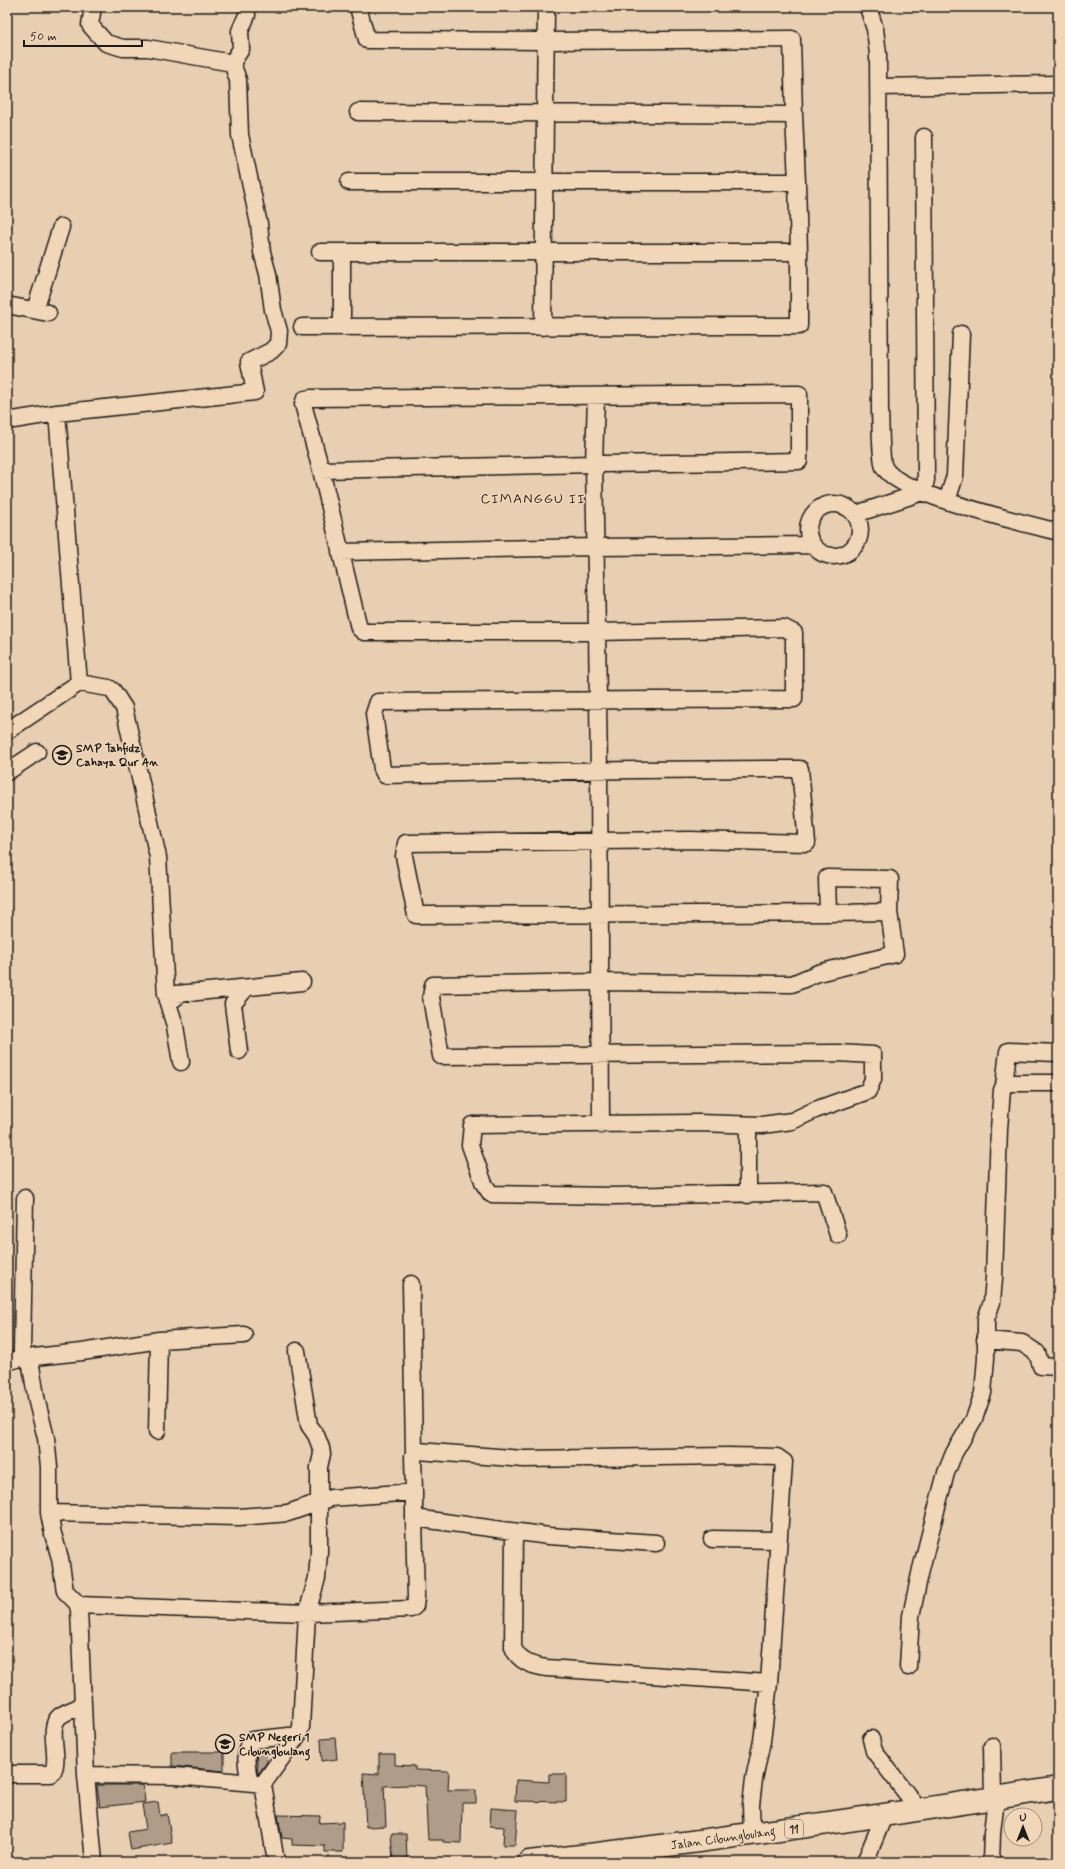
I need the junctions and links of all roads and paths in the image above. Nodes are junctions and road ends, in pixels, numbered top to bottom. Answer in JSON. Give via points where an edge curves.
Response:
{"nodes":[{"id":1,"x":93,"y":7,"type":"edge"},
{"id":2,"x":358,"y":7,"type":"edge"},
{"id":3,"x":546,"y":7,"type":"edge"},
{"id":4,"x":868,"y":7,"type":"edge"},
{"id":5,"x":247,"y":15,"type":"dead end"},
{"id":6,"x":546,"y":41,"type":"junction"},
{"id":7,"x":232,"y":63,"type":"junction"},
{"id":8,"x":1058,"y":84,"type":"edge"},
{"id":9,"x":878,"y":86,"type":"junction"},
{"id":10,"x":358,"y":112,"type":"dead end"},
{"id":11,"x":545,"y":113,"type":"junction"},
{"id":12,"x":794,"y":115,"type":"junction"},
{"id":13,"x":924,"y":137,"type":"dead end"},
{"id":14,"x":349,"y":182,"type":"dead end"},
{"id":15,"x":544,"y":182,"type":"junction"},
{"id":16,"x":797,"y":182,"type":"junction"},
{"id":17,"x":61,"y":227,"type":"dead end"},
{"id":18,"x":320,"y":252,"type":"dead end"},
{"id":19,"x":342,"y":252,"type":"junction"},
{"id":20,"x":544,"y":252,"type":"junction"},
{"id":21,"x":799,"y":252,"type":"junction"},
{"id":22,"x":7,"y":305,"type":"edge"},
{"id":23,"x":342,"y":326,"type":"junction"},
{"id":24,"x":302,"y":327,"type":"dead end"},
{"id":25,"x":543,"y":327,"type":"junction"},
{"id":26,"x":961,"y":334,"type":"dead end"},
{"id":27,"x":596,"y":396,"type":"junction"},
{"id":28,"x":57,"y":413,"type":"junction"},
{"id":29,"x":7,"y":421,"type":"edge"},
{"id":30,"x":594,"y":464,"type":"junction"},
{"id":31,"x":321,"y":470,"type":"junction"},
{"id":32,"x":923,"y":492,"type":"junction"},
{"id":33,"x":947,"y":501,"type":"junction"},
{"id":34,"x":856,"y":514,"type":"junction"},
{"id":35,"x":1058,"y":532,"type":"edge"},
{"id":36,"x":812,"y":545,"type":"junction"},
{"id":37,"x":596,"y":547,"type":"junction"},
{"id":38,"x":340,"y":552,"type":"junction"},
{"id":39,"x":597,"y":632,"type":"junction"},
{"id":40,"x":79,"y":684,"type":"junction"},
{"id":41,"x":598,"y":699,"type":"junction"},
{"id":42,"x":7,"y":731,"type":"edge"},
{"id":43,"x":37,"y":752,"type":"dead end"},
{"id":44,"x":599,"y":771,"type":"junction"},
{"id":45,"x":7,"y":772,"type":"edge"},
{"id":46,"x":600,"y":840,"type":"junction"},
{"id":47,"x":889,"y":912,"type":"junction"},
{"id":48,"x":828,"y":913,"type":"junction"},
{"id":49,"x":600,"y":914,"type":"junction"},
{"id":50,"x":302,"y":982,"type":"dead end"},
{"id":51,"x":601,"y":982,"type":"junction"},
{"id":52,"x":246,"y":988,"type":"junction"},
{"id":53,"x":181,"y":994,"type":"junction"},
{"id":54,"x":239,"y":1051,"type":"dead end"},
{"id":55,"x":601,"y":1054,"type":"junction"},
{"id":56,"x":1058,"y":1054,"type":"edge"},
{"id":57,"x":181,"y":1062,"type":"dead end"},
{"id":58,"x":1058,"y":1083,"type":"edge"},
{"id":59,"x":1004,"y":1086,"type":"junction"},
{"id":60,"x":601,"y":1125,"type":"junction"},
{"id":61,"x":748,"y":1125,"type":"junction"},
{"id":62,"x":748,"y":1195,"type":"junction"},
{"id":63,"x":25,"y":1198,"type":"dead end"},
{"id":64,"x":838,"y":1235,"type":"dead end"},
{"id":65,"x":411,"y":1284,"type":"dead end"},
{"id":66,"x":244,"y":1335,"type":"dead end"},
{"id":67,"x":159,"y":1340,"type":"junction"},
{"id":68,"x":985,"y":1340,"type":"junction"},
{"id":69,"x":297,"y":1351,"type":"dead end"},
{"id":70,"x":27,"y":1360,"type":"junction"},
{"id":71,"x":7,"y":1362,"type":"edge"},
{"id":72,"x":1058,"y":1367,"type":"edge"},
{"id":73,"x":157,"y":1431,"type":"dead end"},
{"id":74,"x":414,"y":1453,"type":"junction"},
{"id":75,"x":414,"y":1492,"type":"junction"},
{"id":76,"x":319,"y":1502,"type":"junction"},
{"id":77,"x":49,"y":1513,"type":"junction"},
{"id":78,"x":414,"y":1518,"type":"junction"},
{"id":79,"x":514,"y":1532,"type":"junction"},
{"id":80,"x":712,"y":1539,"type":"dead end"},
{"id":81,"x":778,"y":1540,"type":"junction"},
{"id":82,"x":656,"y":1543,"type":"dead end"},
{"id":83,"x":78,"y":1605,"type":"junction"},
{"id":84,"x":307,"y":1613,"type":"junction"},
{"id":85,"x":908,"y":1667,"type":"dead end"},
{"id":86,"x":769,"y":1683,"type":"junction"},
{"id":87,"x":83,"y":1705,"type":"junction"},
{"id":88,"x":298,"y":1736,"type":"junction"},
{"id":89,"x":871,"y":1739,"type":"dead end"},
{"id":90,"x":992,"y":1746,"type":"dead end"},
{"id":91,"x":7,"y":1774,"type":"edge"},
{"id":92,"x":86,"y":1775,"type":"junction"},
{"id":93,"x":256,"y":1782,"type":"junction"},
{"id":94,"x":1058,"y":1788,"type":"edge"},
{"id":95,"x":994,"y":1798,"type":"junction"},
{"id":96,"x":919,"y":1810,"type":"junction"},
{"id":97,"x":884,"y":1816,"type":"junction"},
{"id":98,"x":752,"y":1834,"type":"junction"},
{"id":99,"x":94,"y":1862,"type":"edge"},
{"id":100,"x":276,"y":1862,"type":"edge"},
{"id":101,"x":529,"y":1862,"type":"edge"},
{"id":102,"x":865,"y":1862,"type":"edge"},
{"id":103,"x":991,"y":1862,"type":"edge"}],
"edges":[{"from":1,"to":7,"type":"street","via":[[90,25],[106,43],[123,48],[148,48]]},
{"from":2,"to":6,"type":"street","via":[[366,40]]},
{"from":3,"to":6,"type":"street"},
{"from":4,"to":9,"type":"street","via":[[875,29]]},
{"from":5,"to":7,"type":"street","via":[[240,31],[241,49]]},
{"from":6,"to":11,"type":"street"},
{"from":6,"to":12,"type":"street","via":[[792,39]]},
{"from":7,"to":28,"type":"street","via":[[238,80],[240,135],[279,331],[278,344],[271,351],[249,362],[255,392]]},
{"from":8,"to":9,"type":"street"},
{"from":9,"to":32,"type":"street","via":[[880,412],[883,465],[894,478]]},
{"from":10,"to":11,"type":"street"},
{"from":11,"to":12,"type":"street"},
{"from":11,"to":15,"type":"street"},
{"from":12,"to":16,"type":"street"},
{"from":13,"to":32,"type":"street","via":[[927,470]]},
{"from":14,"to":15,"type":"street"},
{"from":15,"to":16,"type":"street"},
{"from":15,"to":20,"type":"street"},
{"from":16,"to":21,"type":"street"},
{"from":17,"to":22,"type":"street","via":[[41,311]]},
{"from":18,"to":19,"type":"street"},
{"from":19,"to":20,"type":"street"},
{"from":19,"to":23,"type":"street"},
{"from":20,"to":21,"type":"street"},
{"from":20,"to":25,"type":"street"},
{"from":21,"to":25,"type":"street","via":[[799,326]]},
{"from":23,"to":24,"type":"street"},
{"from":23,"to":25,"type":"street"},
{"from":26,"to":33,"type":"street","via":[[955,476]]},
{"from":27,"to":30,"type":"street"},
{"from":27,"to":30,"type":"street","via":[[799,394],[799,462]]},
{"from":27,"to":31,"type":"street","via":[[305,399],[303,404]]},
{"from":28,"to":29,"type":"street"},
{"from":28,"to":40,"type":"street"},
{"from":30,"to":31,"type":"street"},
{"from":30,"to":37,"type":"street"},
{"from":31,"to":38,"type":"street"},
{"from":32,"to":33,"type":"street"},
{"from":32,"to":34,"type":"street"},
{"from":33,"to":35,"type":"street"},
{"from":34,"to":36,"type":"street","via":[[842,505],[826,505],[818,509],[809,523],[808,531]]},
{"from":34,"to":36,"type":"street","via":[[860,522],[860,538],[850,551],[835,557],[819,552]]},
{"from":36,"to":37,"type":"street"},
{"from":37,"to":38,"type":"street"},
{"from":37,"to":39,"type":"street"},
{"from":38,"to":39,"type":"street","via":[[359,628],[364,632]]},
{"from":39,"to":41,"type":"street"},
{"from":39,"to":41,"type":"street","via":[[784,628],[794,633],[794,699]]},
{"from":40,"to":42,"type":"street"},
{"from":40,"to":53,"type":"street","via":[[109,688],[114,691],[124,708],[158,857],[166,995]]},
{"from":41,"to":44,"type":"street"},
{"from":41,"to":44,"type":"street","via":[[378,702],[374,714],[385,776]]},
{"from":43,"to":45,"type":"street"},
{"from":44,"to":46,"type":"street"},
{"from":44,"to":46,"type":"street","via":[[800,769],[807,843]]},
{"from":46,"to":49,"type":"street"},
{"from":46,"to":49,"type":"street","via":[[406,843],[404,856],[416,915]]},
{"from":47,"to":48,"type":"street"},
{"from":47,"to":48,"type":"street","via":[[890,879],[827,878]]},
{"from":47,"to":51,"type":"street","via":[[895,954],[818,973],[792,984]]},
{"from":48,"to":49,"type":"street"},
{"from":49,"to":51,"type":"street"},
{"from":50,"to":52,"type":"street"},
{"from":51,"to":55,"type":"street"},
{"from":51,"to":55,"type":"street","via":[[433,985],[431,998],[441,1056]]},
{"from":52,"to":53,"type":"street"},
{"from":52,"to":54,"type":"street","via":[[233,1004]]},
{"from":53,"to":57,"type":"street","via":[[168,1003]]},
{"from":55,"to":60,"type":"street"},
{"from":55,"to":61,"type":"street","via":[[873,1055],[873,1079],[868,1091],[792,1121]]},
{"from":56,"to":59,"type":"street","via":[[1008,1051]]},
{"from":58,"to":59,"type":"street"},
{"from":59,"to":68,"type":"street","via":[[999,1129],[994,1278],[992,1302],[986,1318]]},
{"from":60,"to":61,"type":"street"},
{"from":60,"to":62,"type":"street","via":[[472,1125],[470,1145],[484,1184],[491,1194]]},
{"from":61,"to":62,"type":"street"},
{"from":62,"to":64,"type":"street","via":[[824,1192]]},
{"from":63,"to":70,"type":"street","via":[[22,1350]]},
{"from":65,"to":74,"type":"street"},
{"from":66,"to":67,"type":"street"},
{"from":67,"to":70,"type":"street"},
{"from":67,"to":73,"type":"street"},
{"from":68,"to":72,"type":"street","via":[[1022,1342],[1037,1353],[1041,1366]]},
{"from":68,"to":85,"type":"street","via":[[985,1376],[980,1404],[946,1473],[920,1570],[909,1629]]},
{"from":69,"to":76,"type":"street","via":[[309,1425],[321,1448]]},
{"from":70,"to":71,"type":"street"},
{"from":70,"to":77,"type":"street","via":[[46,1438]]},
{"from":74,"to":75,"type":"street"},
{"from":74,"to":81,"type":"street","via":[[421,1451],[524,1459],[778,1457],[784,1462]]},
{"from":75,"to":76,"type":"street","via":[[330,1498]]},
{"from":75,"to":78,"type":"street"},
{"from":76,"to":77,"type":"street","via":[[288,1513],[239,1517]]},
{"from":76,"to":84,"type":"street","via":[[317,1578]]},
{"from":77,"to":83,"type":"street","via":[[64,1587]]},
{"from":78,"to":79,"type":"street"},
{"from":78,"to":84,"type":"street","via":[[416,1598],[413,1608]]},
{"from":79,"to":82,"type":"street"},
{"from":79,"to":86,"type":"street","via":[[513,1647],[516,1655],[522,1660],[547,1668]]},
{"from":80,"to":81,"type":"street"},
{"from":81,"to":86,"type":"street"},
{"from":83,"to":84,"type":"street"},
{"from":83,"to":87,"type":"street"},
{"from":84,"to":88,"type":"street","via":[[302,1714]]},
{"from":86,"to":98,"type":"street","via":[[762,1741],[754,1779]]},
{"from":87,"to":91,"type":"street","via":[[60,1716],[54,1724],[55,1766],[51,1774]]},
{"from":87,"to":92,"type":"street"},
{"from":88,"to":93,"type":"street"},
{"from":88,"to":93,"type":"street","via":[[252,1740],[248,1743],[247,1750]]},
{"from":89,"to":96,"type":"street","via":[[874,1751]]},
{"from":90,"to":95,"type":"street"},
{"from":92,"to":93,"type":"street","via":[[175,1776]]},
{"from":92,"to":99,"type":"street"},
{"from":93,"to":100,"type":"street"},
{"from":94,"to":95,"type":"highway","name":"Jalan Cibungbulang","number":"11"},
{"from":95,"to":96,"type":"highway","name":"Jalan Cibungbulang","number":"11"},
{"from":95,"to":103,"type":"street"},
{"from":96,"to":97,"type":"highway","name":"Jalan Cibungbulang","number":"11"},
{"from":97,"to":98,"type":"highway","name":"Jalan Cibungbulang","number":"11"},
{"from":97,"to":102,"type":"street"},
{"from":98,"to":101,"type":"highway","name":"Jalan Cibungbulang","number":"11"}]}
